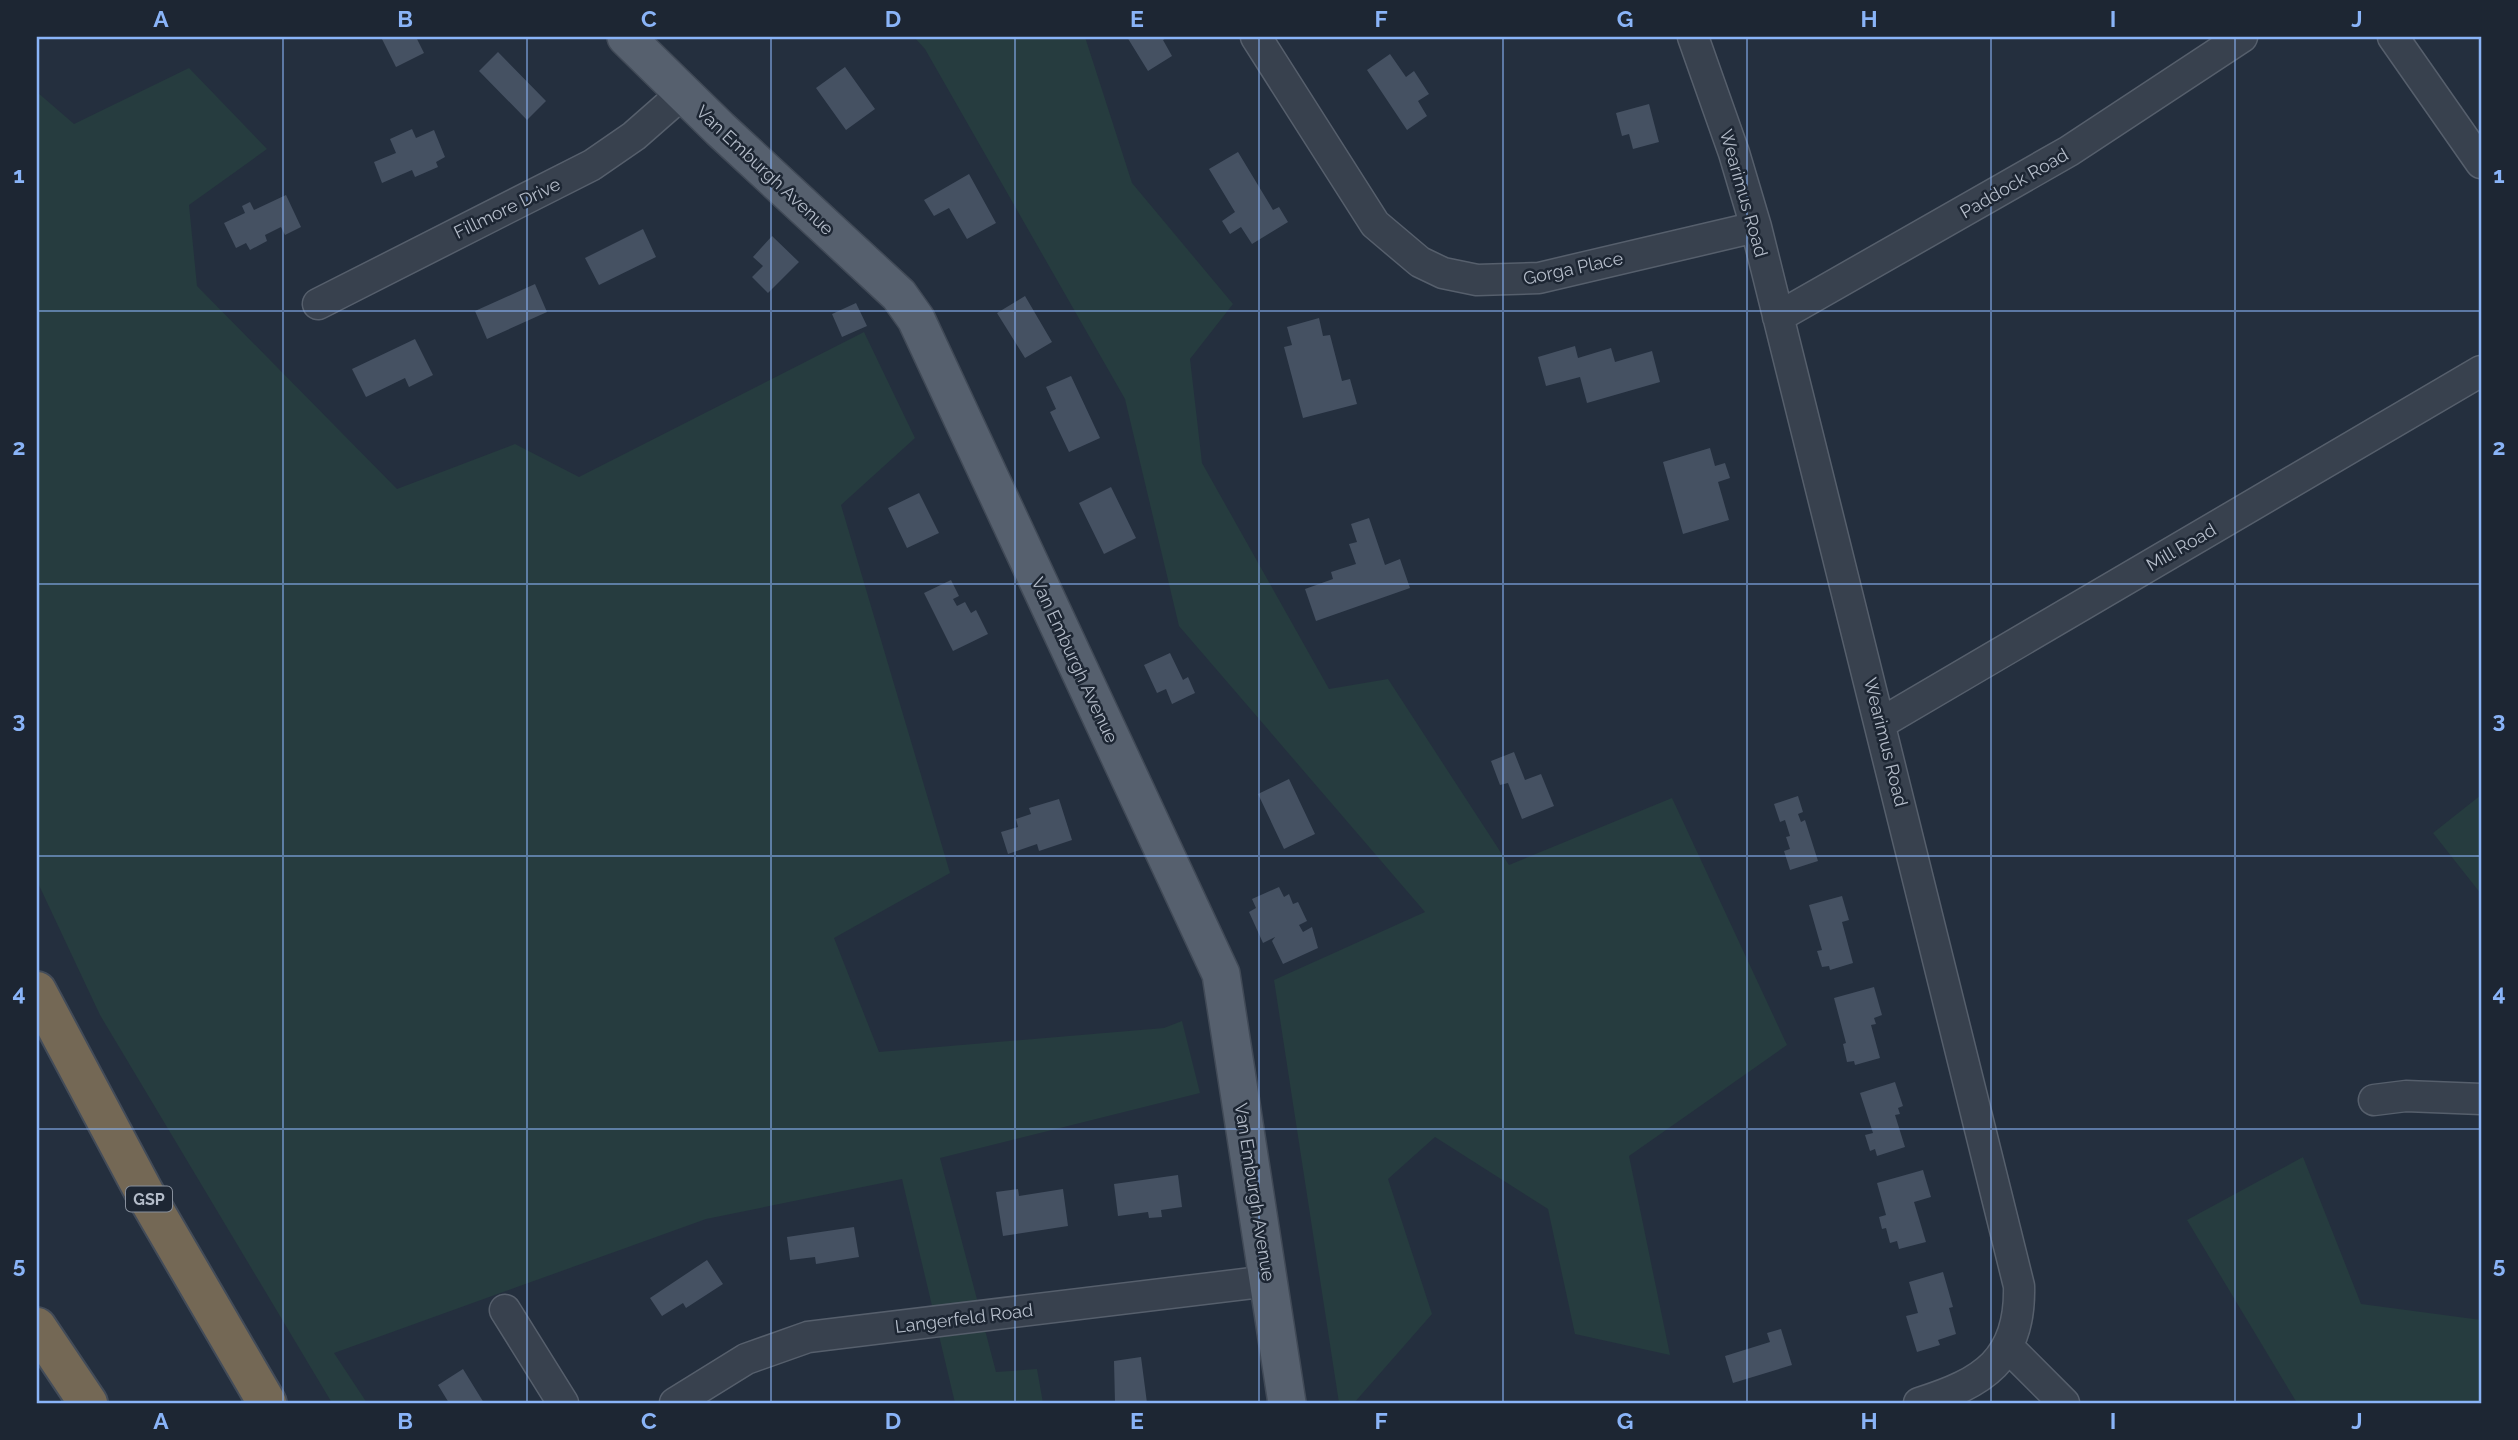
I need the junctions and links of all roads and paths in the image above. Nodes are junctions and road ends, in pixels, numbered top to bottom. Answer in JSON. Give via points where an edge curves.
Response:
{"nodes":[{"id":1,"x":626,"y":37,"type":"edge"},
{"id":2,"x":1256,"y":37,"type":"edge"},
{"id":3,"x":1693,"y":37,"type":"edge"},
{"id":4,"x":2242,"y":37,"type":"edge"},
{"id":5,"x":2393,"y":37,"type":"edge"},
{"id":6,"x":683,"y":93,"type":"junction"},
{"id":7,"x":2481,"y":163,"type":"edge"},
{"id":8,"x":1756,"y":227,"type":"junction"},
{"id":9,"x":318,"y":304,"type":"dead end"},
{"id":10,"x":1779,"y":317,"type":"junction"},
{"id":11,"x":2481,"y":371,"type":"edge"},
{"id":12,"x":1881,"y":723,"type":"junction"},
{"id":13,"x":37,"y":992,"type":"edge"},
{"id":14,"x":2481,"y":1099,"type":"edge"},
{"id":15,"x":2374,"y":1100,"type":"dead end"},
{"id":16,"x":1269,"y":1281,"type":"junction"},
{"id":17,"x":505,"y":1310,"type":"dead end"},
{"id":18,"x":37,"y":1326,"type":"edge"},
{"id":19,"x":2008,"y":1347,"type":"junction"},
{"id":20,"x":88,"y":1403,"type":"edge"},
{"id":21,"x":267,"y":1403,"type":"edge"},
{"id":22,"x":563,"y":1403,"type":"edge"},
{"id":23,"x":675,"y":1403,"type":"edge"},
{"id":24,"x":1287,"y":1403,"type":"edge"},
{"id":25,"x":1919,"y":1403,"type":"edge"},
{"id":26,"x":2064,"y":1403,"type":"edge"}],
"edges":[{"from":1,"to":6,"type":"main road","name":"Van Emburgh Avenue"},
{"from":2,"to":8,"type":"street","name":"Gorga Place","via":[[1375,224],[1420,262],[1443,273],[1491,280],[1539,278]]},
{"from":3,"to":8,"type":"street","name":"Wearimus Road"},
{"from":4,"to":10,"type":"street","name":"Paddock Road","via":[[2069,151]]},
{"from":5,"to":7,"type":"street"},
{"from":6,"to":9,"type":"street","name":"Fillmore Drive","via":[[635,136],[592,165]]},
{"from":6,"to":16,"type":"main road","name":"Van Emburgh Avenue","via":[[899,295],[916,319],[1221,974]]},
{"from":8,"to":10,"type":"street","name":"Wearimus Road"},
{"from":10,"to":12,"type":"street","name":"Wearimus Road"},
{"from":11,"to":12,"type":"street","name":"Mill Road"},
{"from":12,"to":19,"type":"street","name":"Wearimus Road","via":[[2019,1286],[2020,1308]]},
{"from":13,"to":21,"type":"highway","number":"GSP","via":[[158,1216]]},
{"from":14,"to":15,"type":"street","via":[[2406,1096]]},
{"from":16,"to":23,"type":"street","name":"Langerfeld Road","via":[[808,1337],[746,1359]]},
{"from":16,"to":24,"type":"main road","name":"Van Emburgh Avenue"},
{"from":17,"to":22,"type":"street"},
{"from":18,"to":20,"type":"highway"},
{"from":19,"to":25,"type":"street","name":"Wearimus Road","via":[[1979,1379]]},
{"from":19,"to":26,"type":"street"}]}
